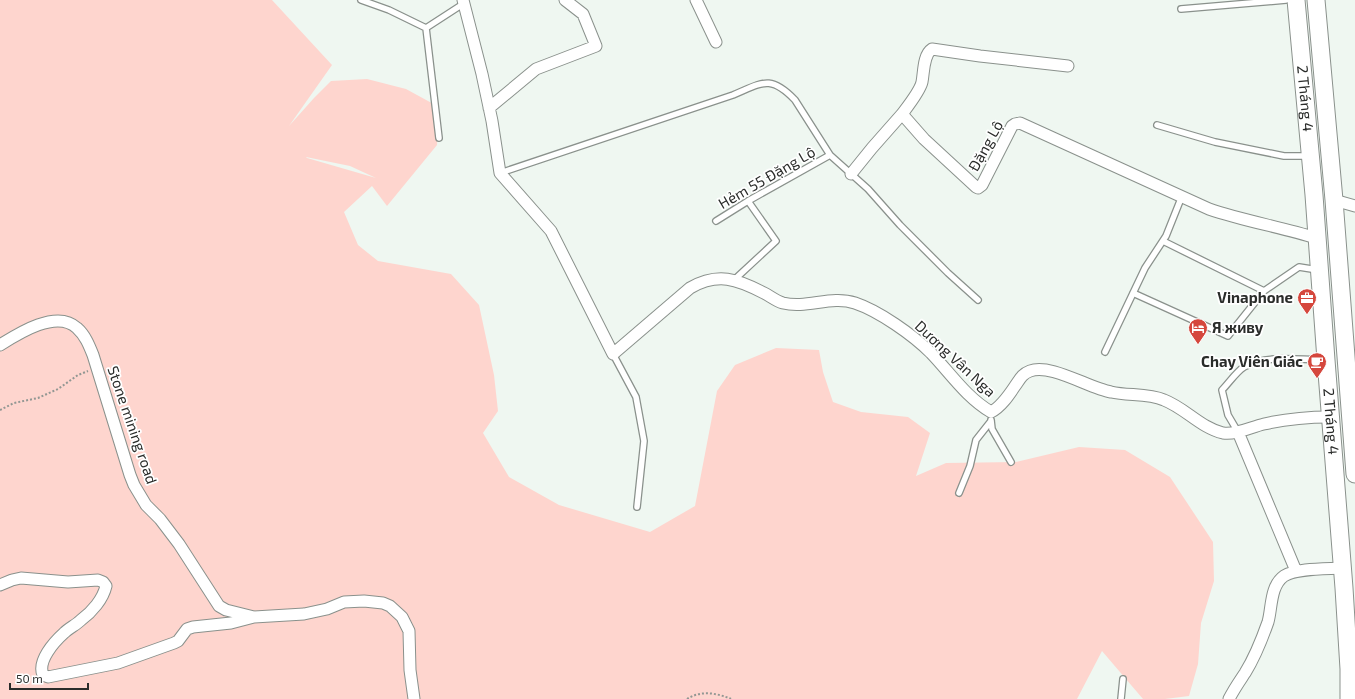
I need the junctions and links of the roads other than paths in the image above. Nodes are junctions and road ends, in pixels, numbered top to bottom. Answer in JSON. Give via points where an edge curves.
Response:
{"nodes":[{"id":1,"x":361,"y":0,"type":"edge"},
{"id":2,"x":565,"y":0,"type":"edge"},
{"id":3,"x":696,"y":0,"type":"edge"},
{"id":4,"x":1286,"y":0,"type":"edge"},
{"id":5,"x":1296,"y":0,"type":"edge"},
{"id":6,"x":1316,"y":0,"type":"edge"},
{"id":7,"x":463,"y":2,"type":"edge"},
{"id":8,"x":1181,"y":9,"type":"dead end"},
{"id":9,"x":426,"y":28,"type":"junction"},
{"id":10,"x":716,"y":42,"type":"dead end"},
{"id":11,"x":1068,"y":66,"type":"dead end"},
{"id":12,"x":489,"y":108,"type":"junction"},
{"id":13,"x":902,"y":114,"type":"junction"},
{"id":14,"x":1157,"y":124,"type":"dead end"},
{"id":15,"x":439,"y":138,"type":"dead end"},
{"id":16,"x":830,"y":155,"type":"junction"},
{"id":17,"x":1310,"y":156,"type":"junction"},
{"id":18,"x":500,"y":173,"type":"junction"},
{"id":19,"x":851,"y":174,"type":"junction"},
{"id":20,"x":1314,"y":195,"type":"junction"},
{"id":21,"x":1182,"y":196,"type":"junction"},
{"id":22,"x":1334,"y":200,"type":"junction"},
{"id":23,"x":748,"y":201,"type":"junction"},
{"id":24,"x":1355,"y":206,"type":"edge"},
{"id":25,"x":716,"y":221,"type":"dead end"},
{"id":26,"x":1316,"y":238,"type":"junction"},
{"id":27,"x":1163,"y":242,"type":"junction"},
{"id":28,"x":1319,"y":270,"type":"junction"},
{"id":29,"x":734,"y":280,"type":"junction"},
{"id":30,"x":1264,"y":291,"type":"junction"},
{"id":31,"x":1133,"y":293,"type":"junction"},
{"id":32,"x":978,"y":300,"type":"dead end"},
{"id":33,"x":0,"y":345,"type":"edge"},
{"id":34,"x":1105,"y":352,"type":"dead end"},
{"id":35,"x":613,"y":354,"type":"junction"},
{"id":36,"x":1326,"y":360,"type":"junction"},
{"id":37,"x":991,"y":417,"type":"junction"},
{"id":38,"x":1330,"y":417,"type":"junction"},
{"id":39,"x":1238,"y":432,"type":"junction"},
{"id":40,"x":1011,"y":462,"type":"dead end"},
{"id":41,"x":1355,"y":474,"type":"edge"},
{"id":42,"x":959,"y":493,"type":"dead end"},
{"id":43,"x":637,"y":507,"type":"dead end"},
{"id":44,"x":1342,"y":568,"type":"junction"},
{"id":45,"x":1296,"y":572,"type":"junction"},
{"id":46,"x":0,"y":585,"type":"edge"},
{"id":47,"x":1350,"y":588,"type":"edge"},
{"id":48,"x":254,"y":618,"type":"junction"},
{"id":49,"x":1123,"y":679,"type":"dead end"},
{"id":50,"x":414,"y":699,"type":"edge"},
{"id":51,"x":1121,"y":699,"type":"edge"},
{"id":52,"x":1229,"y":699,"type":"edge"},
{"id":53,"x":1349,"y":699,"type":"edge"}],
"edges":[{"from":1,"to":9,"type":"lane"},
{"from":2,"to":12,"type":"street","via":[[583,14],[596,46],[536,69]]},
{"from":3,"to":10,"type":"street"},
{"from":4,"to":8,"type":"lane"},
{"from":5,"to":17,"type":"main road","name":"2 Tháng 4"},
{"from":6,"to":22,"type":"main road","name":"2 Tháng 4"},
{"from":7,"to":9,"type":"lane"},
{"from":7,"to":12,"type":"street"},
{"from":9,"to":15,"type":"lane"},
{"from":11,"to":13,"type":"street","via":[[932,49],[926,58],[922,84]]},
{"from":12,"to":18,"type":"street"},
{"from":13,"to":19,"type":"street"},
{"from":13,"to":21,"type":"street","name":"Đặng Lộ","via":[[924,139],[978,188],[982,185],[1012,126],[1020,123]]},
{"from":14,"to":17,"type":"lane","via":[[1214,142],[1284,156]]},
{"from":16,"to":18,"type":"lane","via":[[795,100],[775,84],[763,82],[733,95]]},
{"from":16,"to":19,"type":"lane"},
{"from":16,"to":23,"type":"lane","name":"Hẻm 55 Đặng Lộ"},
{"from":17,"to":20,"type":"main road","name":"2 Tháng 4"},
{"from":18,"to":35,"type":"street","via":[[551,231]]},
{"from":19,"to":32,"type":"lane"},
{"from":20,"to":22,"type":"main road"},
{"from":20,"to":26,"type":"main road","name":"2 Tháng 4"},
{"from":21,"to":26,"type":"street","name":"Đặng Lộ","via":[[1226,215]]},
{"from":21,"to":27,"type":"lane"},
{"from":22,"to":24,"type":"street"},
{"from":22,"to":41,"type":"main road","name":"2 Tháng 4"},
{"from":23,"to":25,"type":"lane","name":"Hẻm 55 Đặng Lộ"},
{"from":23,"to":29,"type":"lane","via":[[776,241]]},
{"from":26,"to":28,"type":"main road","name":"2 Tháng 4"},
{"from":27,"to":30,"type":"lane"},
{"from":27,"to":31,"type":"lane","via":[[1145,268]]},
{"from":28,"to":30,"type":"lane","via":[[1298,267]]},
{"from":28,"to":36,"type":"main road","name":"2 Tháng 4"},
{"from":29,"to":35,"type":"street","name":"Dương Vân Nga","via":[[718,278],[690,288]]},
{"from":29,"to":37,"type":"street","name":"Dương Vân Nga","via":[[783,303],[843,300],[870,310],[923,345]]},
{"from":30,"to":31,"type":"lane","via":[[1228,336]]},
{"from":31,"to":34,"type":"lane"},
{"from":33,"to":48,"type":"street","name":"Stone mining road","via":[[51,320],[63,320],[78,328],[93,355],[130,475],[146,505],[179,544],[219,606]]},
{"from":35,"to":43,"type":"lane","via":[[636,397],[644,441]]},
{"from":36,"to":38,"type":"main road","name":"2 Tháng 4"},
{"from":36,"to":39,"type":"lane","via":[[1269,359],[1243,368],[1222,390],[1228,415]]},
{"from":37,"to":39,"type":"street","name":"Dương Vân Nga","via":[[1022,376],[1029,371],[1043,369],[1105,391],[1151,396],[1176,406],[1210,428],[1224,433]]},
{"from":37,"to":40,"type":"lane","via":[[992,429]]},
{"from":37,"to":42,"type":"lane","via":[[976,440],[970,466]]},
{"from":38,"to":39,"type":"street","name":"Dương Vân Nga","via":[[1280,421]]},
{"from":38,"to":44,"type":"main road","name":"2 Tháng 4"},
{"from":39,"to":45,"type":"street"},
{"from":44,"to":45,"type":"street"},
{"from":44,"to":47,"type":"main road","name":"2 Tháng 4"},
{"from":45,"to":52,"type":"street","via":[[1283,577],[1276,587],[1258,647]]},
{"from":46,"to":48,"type":"street","name":"Stone mining road","via":[[21,578],[68,582],[98,580],[106,586],[101,599],[81,620],[57,639],[46,655],[41,670],[43,675],[48,677],[136,658],[178,641],[187,629],[193,627],[231,624]]},
{"from":47,"to":53,"type":"main road","name":"2 Tháng 4"},
{"from":48,"to":50,"type":"street","name":"Stone mining road","via":[[304,614],[355,601],[374,601],[390,606],[402,617],[409,631]]},
{"from":49,"to":51,"type":"lane"}]}
